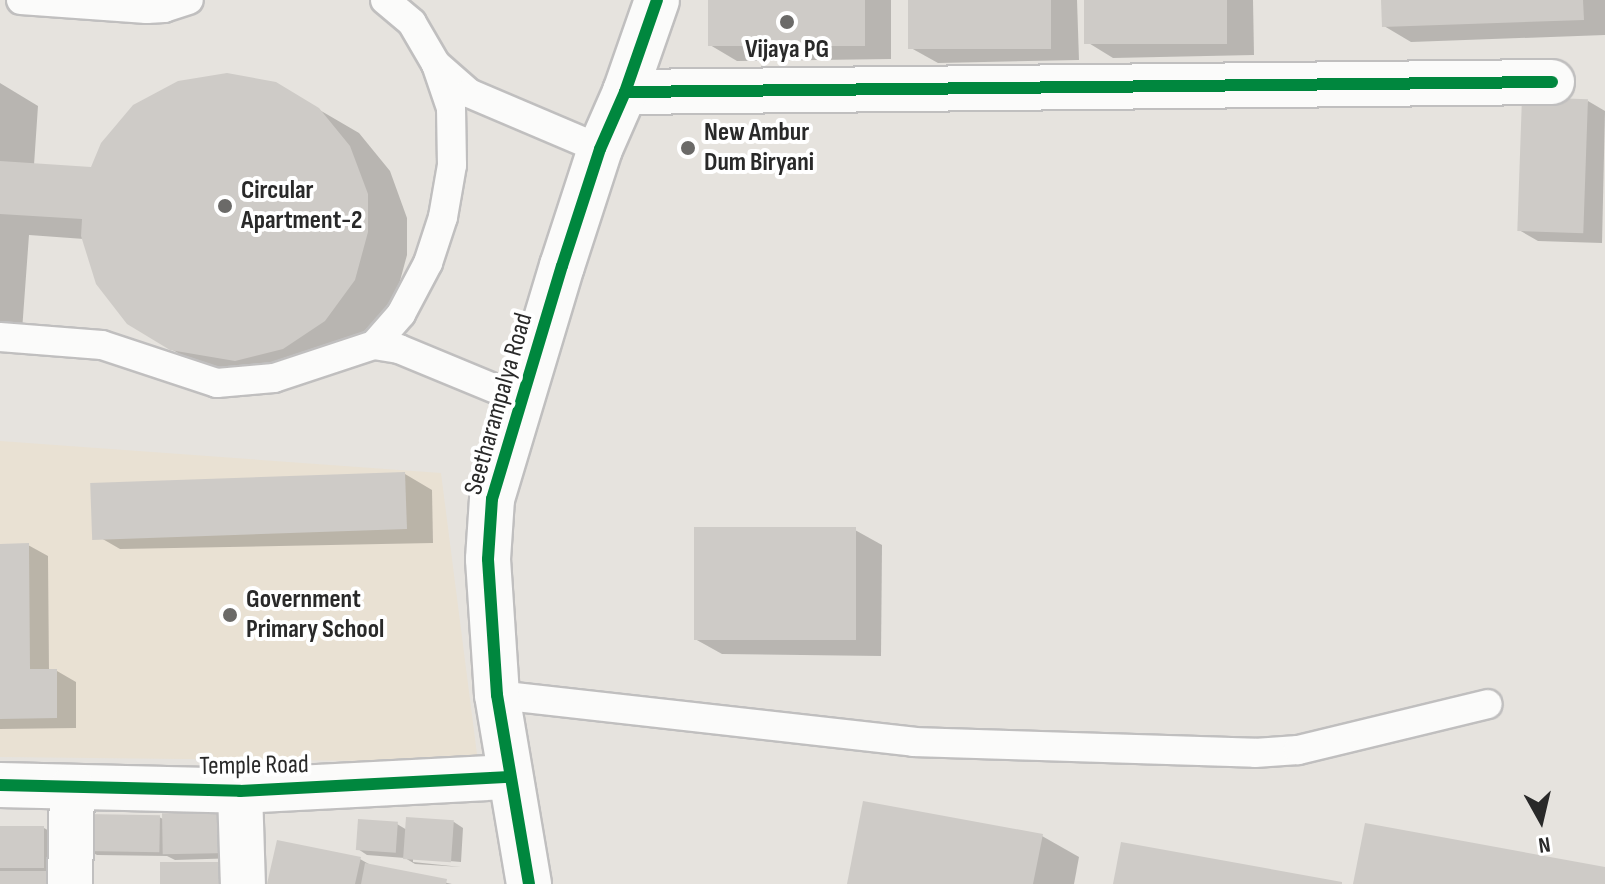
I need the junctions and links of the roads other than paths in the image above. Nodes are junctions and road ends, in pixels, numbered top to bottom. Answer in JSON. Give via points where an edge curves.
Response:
{"nodes":[{"id":1,"x":21,"y":0,"type":"edge"},
{"id":2,"x":189,"y":0,"type":"edge"},
{"id":3,"x":385,"y":0,"type":"edge"},
{"id":4,"x":657,"y":0,"type":"edge"},
{"id":5,"x":436,"y":64,"type":"junction"},
{"id":6,"x":1552,"y":82,"type":"dead end"},
{"id":7,"x":625,"y":92,"type":"junction"},
{"id":8,"x":600,"y":149,"type":"junction"},
{"id":9,"x":0,"y":337,"type":"edge"},
{"id":10,"x":374,"y":345,"type":"junction"},
{"id":11,"x":520,"y":399,"type":"junction"},
{"id":12,"x":497,"y":695,"type":"junction"},
{"id":13,"x":1488,"y":704,"type":"dead end"},
{"id":14,"x":510,"y":777,"type":"junction"},
{"id":15,"x":0,"y":785,"type":"edge"},
{"id":16,"x":72,"y":788,"type":"junction"},
{"id":17,"x":240,"y":791,"type":"junction"},
{"id":18,"x":70,"y":884,"type":"edge"},
{"id":19,"x":243,"y":884,"type":"edge"},
{"id":20,"x":529,"y":884,"type":"edge"}],
"edges":[{"from":1,"to":2,"type":"lane","via":[[147,9]]},
{"from":3,"to":5,"type":"lane","via":[[412,23]]},
{"from":4,"to":7,"type":"street","name":"Seetharampalya Road"},
{"from":5,"to":8,"type":"lane","via":[[469,93]]},
{"from":5,"to":10,"type":"lane","via":[[451,108],[452,165],[443,217],[401,314]]},
{"from":6,"to":7,"type":"street"},
{"from":7,"to":8,"type":"street","name":"Seetharampalya Road"},
{"from":8,"to":11,"type":"street","name":"Seetharampalya Road"},
{"from":9,"to":10,"type":"lane","via":[[102,345],[217,383],[274,378]]},
{"from":10,"to":11,"type":"lane","via":[[399,349]]},
{"from":11,"to":12,"type":"street","name":"Seetharampalya Road","via":[[492,499],[488,559]]},
{"from":12,"to":13,"type":"lane","via":[[913,742],[1255,753],[1298,750]]},
{"from":12,"to":14,"type":"street","name":"Seetharampalya Road"},
{"from":14,"to":17,"type":"street","name":"Temple Road"},
{"from":14,"to":20,"type":"street","name":"Seetharampalya Road"},
{"from":15,"to":16,"type":"street","name":"Temple Road"},
{"from":16,"to":17,"type":"street","name":"Temple Road"},
{"from":16,"to":18,"type":"street"},
{"from":17,"to":19,"type":"street"}]}
